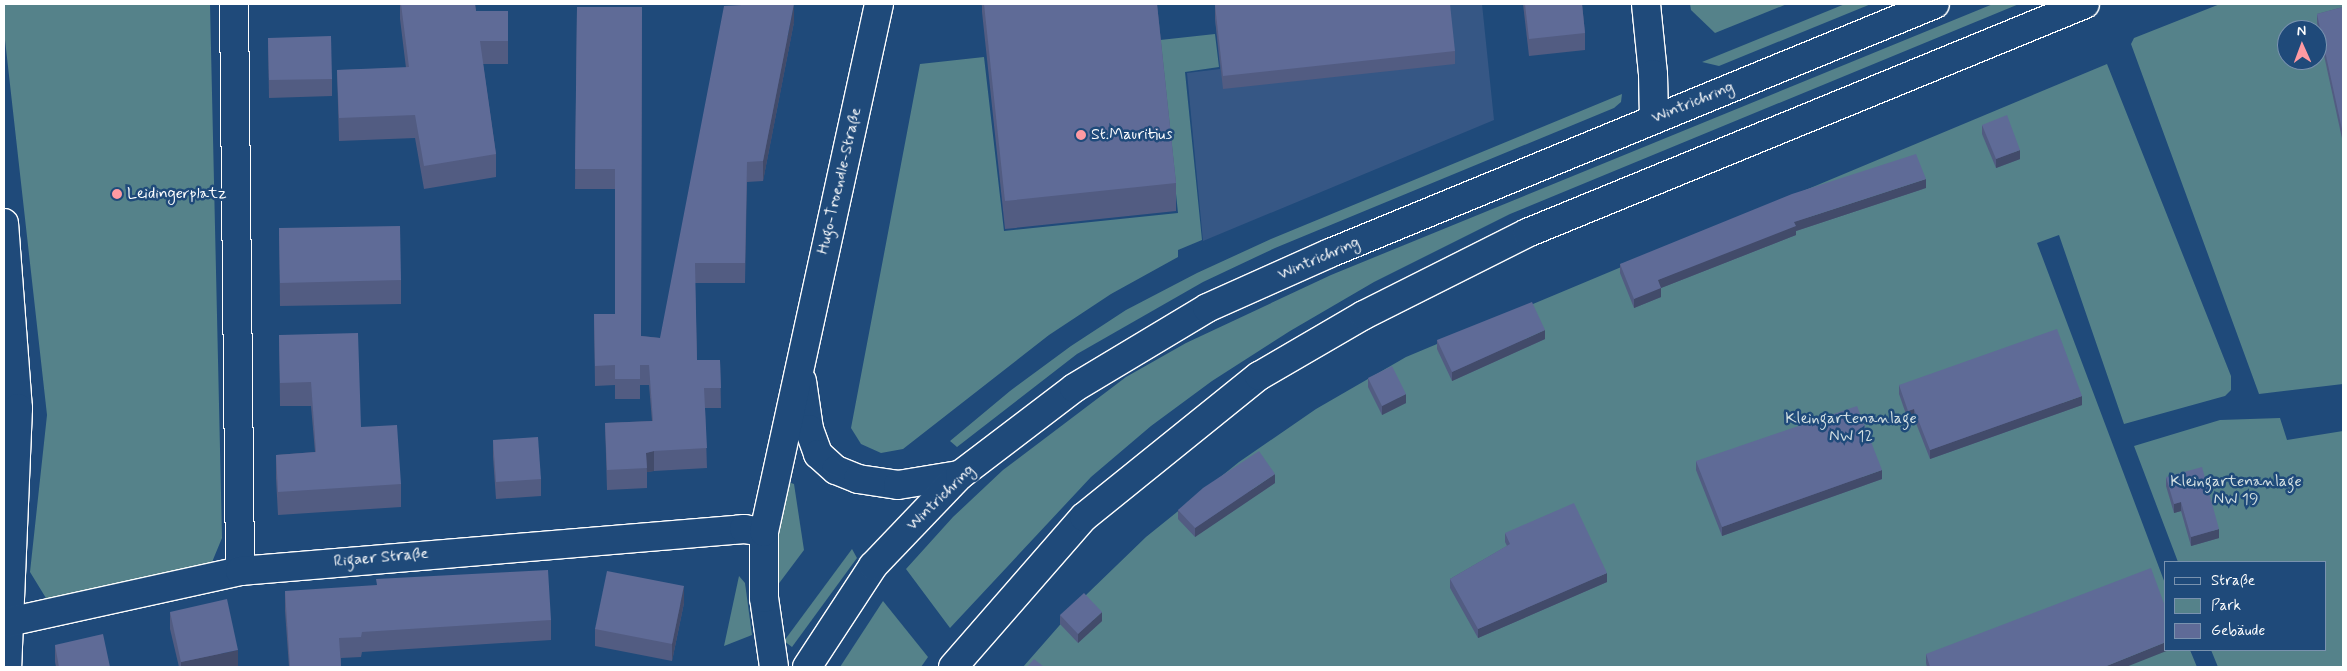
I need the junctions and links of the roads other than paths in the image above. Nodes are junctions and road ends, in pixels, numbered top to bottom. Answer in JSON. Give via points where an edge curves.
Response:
{"nodes":[{"id":1,"x":234,"y":4,"type":"edge"},
{"id":2,"x":879,"y":4,"type":"edge"},
{"id":3,"x":1646,"y":4,"type":"edge"},
{"id":4,"x":1936,"y":4,"type":"edge"},
{"id":5,"x":2085,"y":4,"type":"edge"},
{"id":6,"x":1654,"y":119,"type":"junction"},
{"id":7,"x":4,"y":223,"type":"edge"},
{"id":8,"x":800,"y":358,"type":"junction"},
{"id":9,"x":960,"y":475,"type":"junction"},
{"id":10,"x":764,"y":532,"type":"junction"},
{"id":11,"x":240,"y":571,"type":"junction"},
{"id":12,"x":7,"y":622,"type":"edge"},
{"id":13,"x":7,"y":667,"type":"edge"},
{"id":14,"x":774,"y":667,"type":"edge"},
{"id":15,"x":807,"y":667,"type":"edge"},
{"id":16,"x":953,"y":667,"type":"edge"}],
"edges":[{"from":1,"to":11,"type":"street"},
{"from":2,"to":8,"type":"street","name":"Hugo-Troendle-Straße"},
{"from":3,"to":6,"type":"street","via":[[1654,74]]},
{"from":4,"to":6,"type":"street","name":"Wintrichring"},
{"from":5,"to":16,"type":"street","via":[[1527,232],[1364,315],[1259,376],[1084,517]]},
{"from":6,"to":9,"type":"street","name":"Wintrichring","via":[[1330,253],[1207,308],[1074,388]]},
{"from":7,"to":12,"type":"street","via":[[18,408]]},
{"from":8,"to":9,"type":"street","name":"Hugo-Troendle-Straße","via":[[808,428],[818,454],[836,470],[858,479],[898,485]]},
{"from":8,"to":10,"type":"street","name":"Hugo-Troendle-Straße"},
{"from":9,"to":15,"type":"street","name":"Wintrichring","via":[[873,566]]},
{"from":10,"to":11,"type":"street","name":"Rigaer Straße","via":[[744,528]]},
{"from":10,"to":14,"type":"street","name":"Hugo-Troendle-Straße","via":[[764,598]]},
{"from":11,"to":12,"type":"street","name":"Rigaer Straße"},
{"from":12,"to":13,"type":"street"}]}
